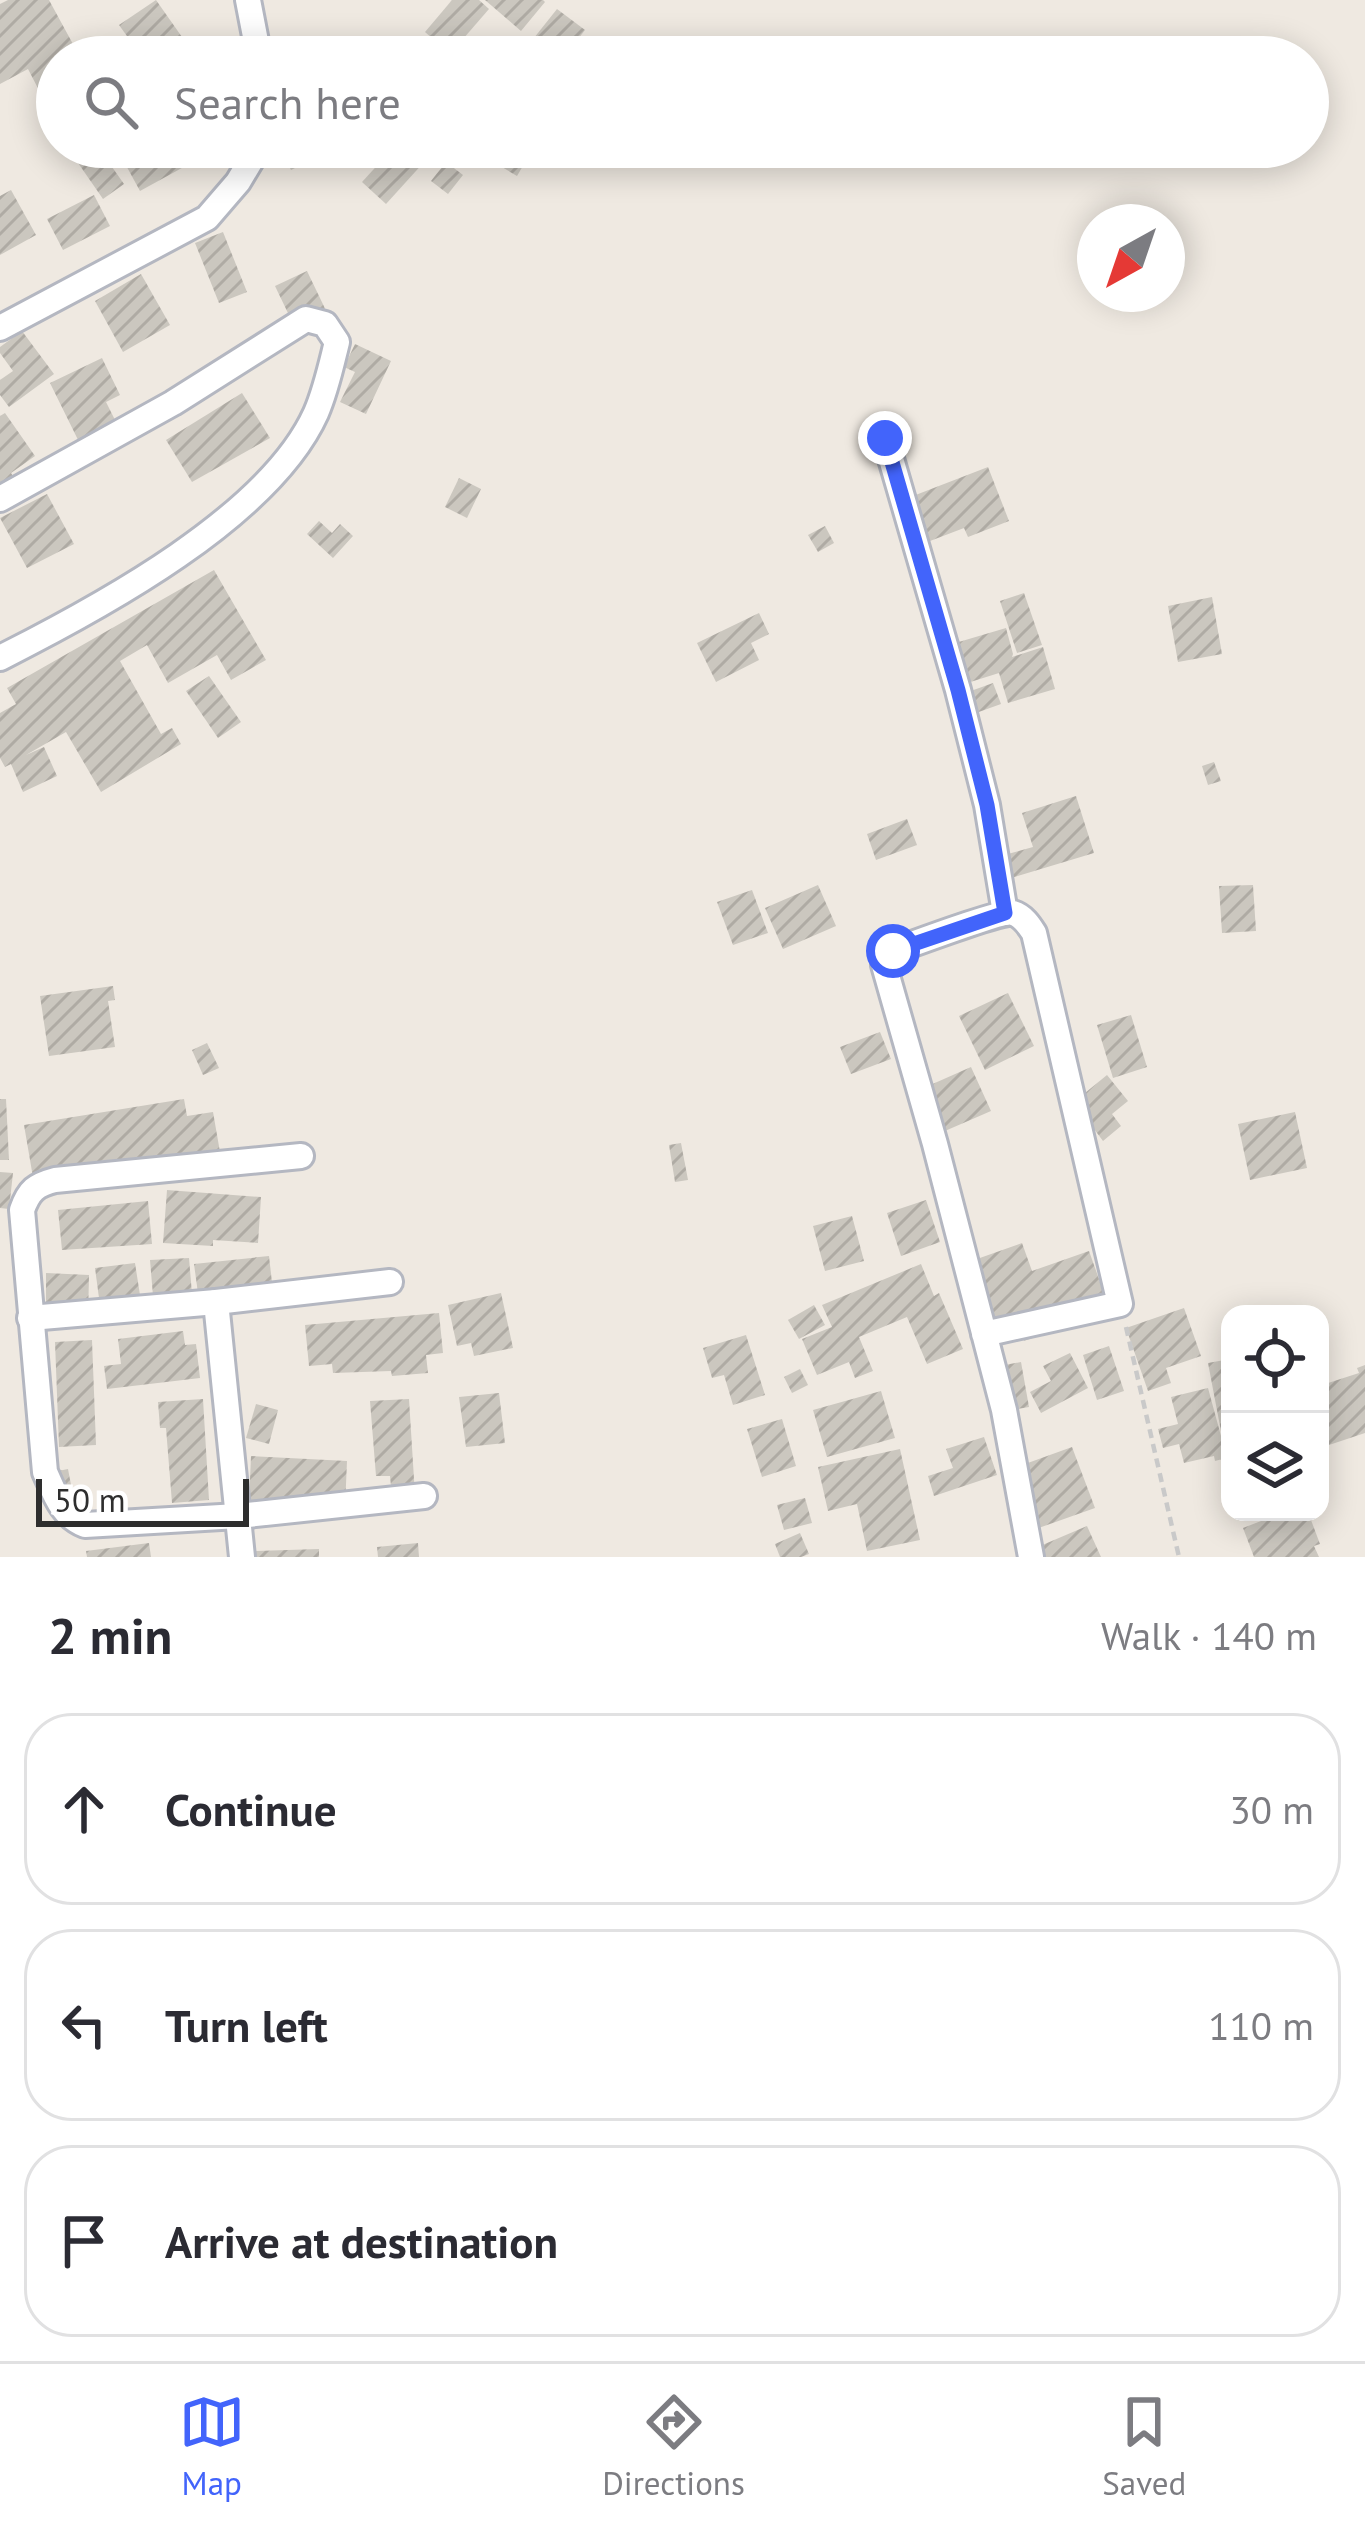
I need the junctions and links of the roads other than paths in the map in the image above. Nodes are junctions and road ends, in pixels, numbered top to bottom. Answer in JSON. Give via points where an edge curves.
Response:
{"nodes":[{"id":1,"x":248,"y":0,"type":"edge"},
{"id":2,"x":255,"y":36,"type":"edge"},
{"id":3,"x":246,"y":168,"type":"edge"},
{"id":4,"x":0,"y":328,"type":"edge"},
{"id":5,"x":885,"y":438,"type":"dead end"},
{"id":6,"x":0,"y":500,"type":"edge"},
{"id":7,"x":0,"y":658,"type":"edge"},
{"id":8,"x":1005,"y":913,"type":"junction"},
{"id":9,"x":301,"y":1156,"type":"dead end"},
{"id":10,"x":390,"y":1282,"type":"dead end"},
{"id":11,"x":216,"y":1302,"type":"junction"},
{"id":12,"x":30,"y":1318,"type":"junction"},
{"id":13,"x":984,"y":1334,"type":"junction"},
{"id":14,"x":424,"y":1496,"type":"dead end"},
{"id":15,"x":238,"y":1516,"type":"junction"},
{"id":16,"x":242,"y":1557,"type":"edge"},
{"id":17,"x":1031,"y":1557,"type":"edge"}],
"edges":[{"from":1,"to":2,"type":"street"},
{"from":3,"to":4,"type":"street","via":[[206,218]]},
{"from":5,"to":8,"type":"street","via":[[981,782]]},
{"from":6,"to":7,"type":"street","via":[[306,320],[325,323],[337,342],[315,415],[238,512]]},
{"from":8,"to":13,"type":"street","via":[[893,951],[884,965]]},
{"from":8,"to":13,"type":"street","via":[[1034,933],[1120,1304]]},
{"from":9,"to":12,"type":"street","via":[[36,1185],[22,1210]]},
{"from":10,"to":11,"type":"street"},
{"from":11,"to":12,"type":"street"},
{"from":11,"to":15,"type":"street"},
{"from":12,"to":15,"type":"street","via":[[45,1472],[73,1520]]},
{"from":13,"to":17,"type":"street"},
{"from":14,"to":15,"type":"street"},
{"from":15,"to":16,"type":"street"}]}
